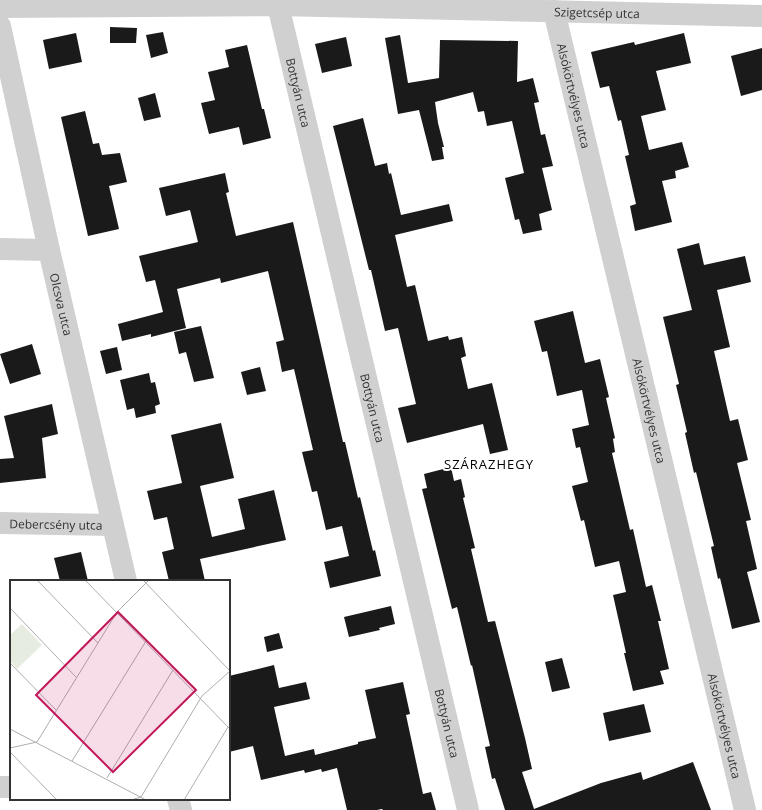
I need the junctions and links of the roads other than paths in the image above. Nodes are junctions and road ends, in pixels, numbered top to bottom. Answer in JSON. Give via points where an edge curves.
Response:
{"nodes":[{"id":1,"x":278,"y":5,"type":"junction"},
{"id":2,"x":0,"y":7,"type":"edge"},
{"id":3,"x":554,"y":11,"type":"junction"},
{"id":4,"x":762,"y":16,"type":"edge"},
{"id":5,"x":0,"y":26,"type":"edge"},
{"id":6,"x":0,"y":249,"type":"edge"},
{"id":7,"x":49,"y":250,"type":"junction"},
{"id":8,"x":0,"y":524,"type":"edge"},
{"id":9,"x":113,"y":526,"type":"junction"},
{"id":10,"x":126,"y":580,"type":"edge"},
{"id":11,"x":178,"y":800,"type":"edge"},
{"id":12,"x":181,"y":810,"type":"edge"},
{"id":13,"x":468,"y":810,"type":"edge"},
{"id":14,"x":745,"y":810,"type":"edge"}],
"edges":[{"from":1,"to":2,"type":"street","name":"Szigetcsép utca"},
{"from":1,"to":3,"type":"street","name":"Szigetcsép utca"},
{"from":1,"to":13,"type":"street","name":"Bottyán utca"},
{"from":3,"to":4,"type":"street","name":"Szigetcsép utca"},
{"from":3,"to":14,"type":"street","name":"Alsókörtvélyes utca"},
{"from":5,"to":7,"type":"street","name":"Olcsva utca"},
{"from":6,"to":7,"type":"street"},
{"from":7,"to":9,"type":"street","name":"Olcsva utca"},
{"from":8,"to":9,"type":"street","name":"Debercsény utca"},
{"from":9,"to":10,"type":"street","name":"Olcsva utca"},
{"from":11,"to":12,"type":"street"}]}
